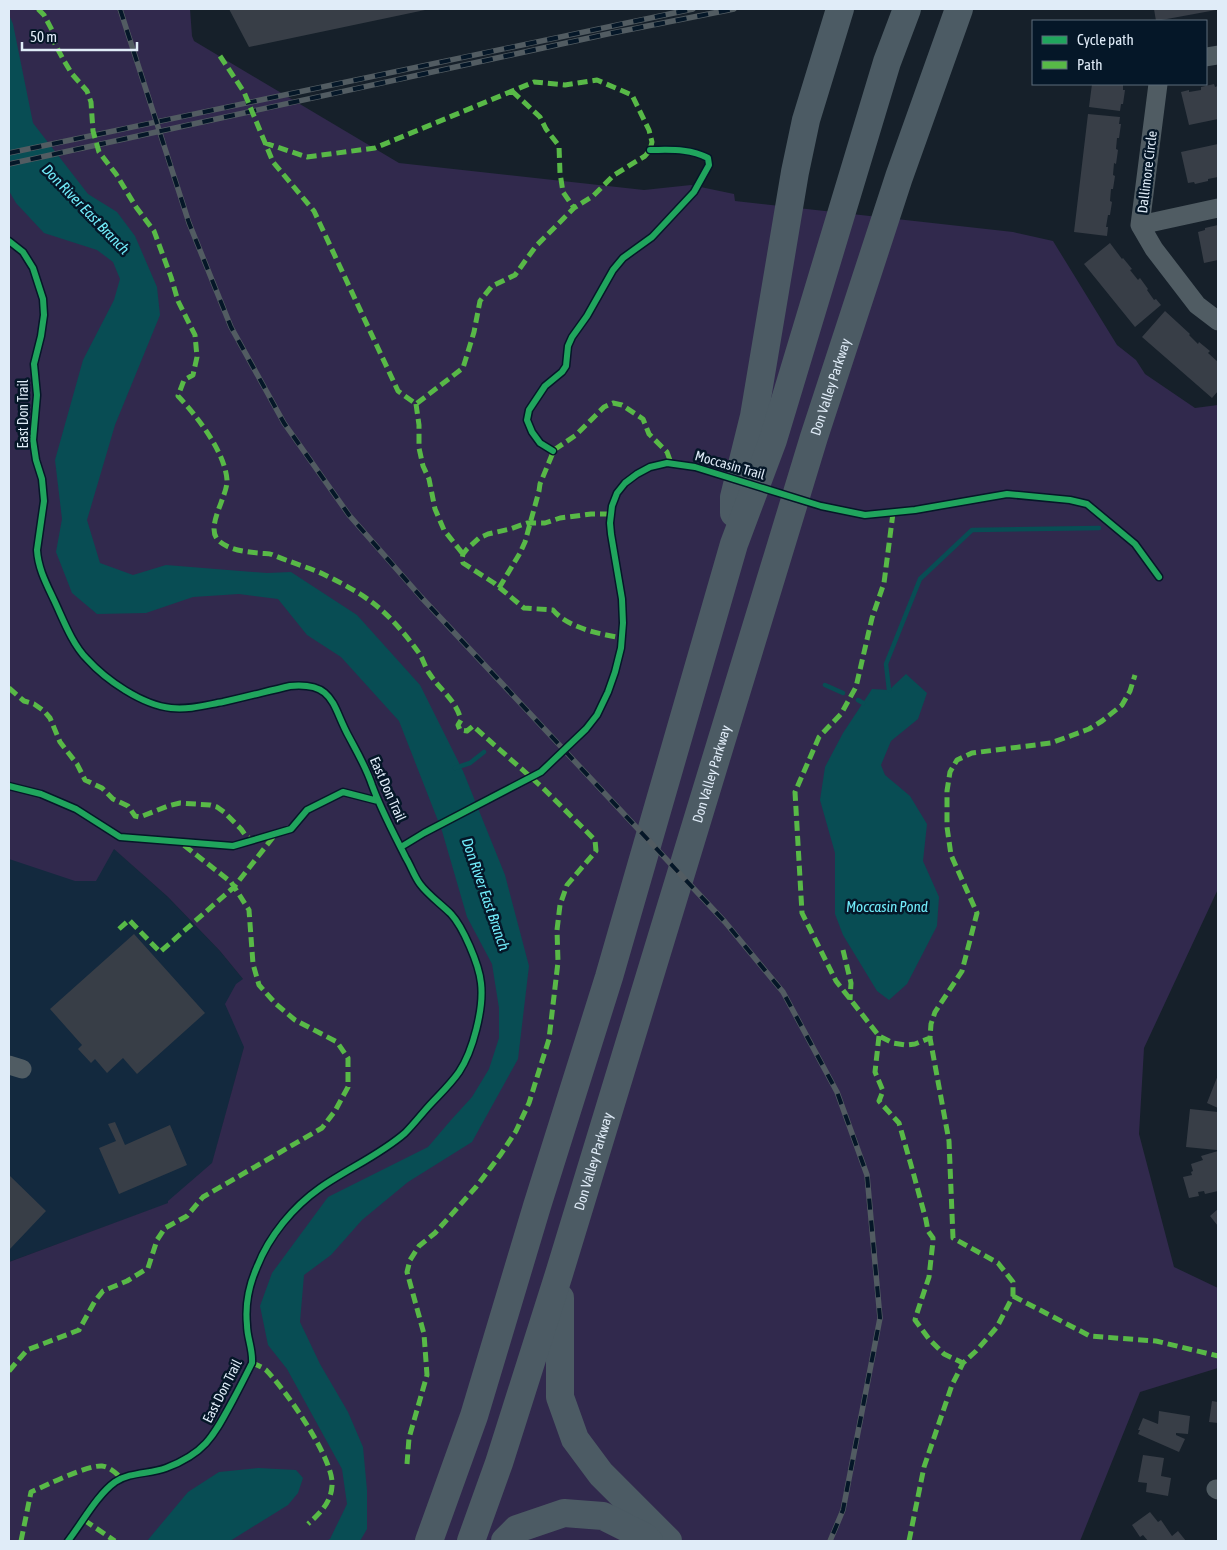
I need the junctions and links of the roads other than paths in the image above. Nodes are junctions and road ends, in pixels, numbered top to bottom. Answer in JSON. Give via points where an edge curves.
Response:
{"nodes":[{"id":1,"x":840,"y":9,"type":"edge"},
{"id":2,"x":907,"y":9,"type":"edge"},
{"id":3,"x":959,"y":9,"type":"edge"},
{"id":4,"x":1158,"y":85,"type":"edge"},
{"id":5,"x":1218,"y":208,"type":"edge"},
{"id":6,"x":1140,"y":225,"type":"junction"},
{"id":7,"x":1218,"y":321,"type":"edge"},
{"id":8,"x":734,"y":544,"type":"junction"},
{"id":9,"x":559,"y":1274,"type":"junction"},
{"id":10,"x":446,"y":1491,"type":"junction"},
{"id":11,"x":415,"y":1541,"type":"edge"},
{"id":12,"x":429,"y":1541,"type":"edge"},
{"id":13,"x":470,"y":1541,"type":"edge"},
{"id":14,"x":504,"y":1541,"type":"edge"},
{"id":15,"x":649,"y":1541,"type":"edge"},
{"id":16,"x":668,"y":1541,"type":"edge"}],
"edges":[{"from":1,"to":8,"type":"highway","via":[[806,120],[795,172],[754,416],[734,497]]},
{"from":2,"to":8,"type":"highway","via":[[887,62],[773,440]]},
{"from":3,"to":9,"type":"highway","name":"Don Valley Parkway","via":[[899,177],[814,438]]},
{"from":4,"to":6,"type":"street","name":"Dallimore Circle"},
{"from":5,"to":6,"type":"street"},
{"from":6,"to":7,"type":"street","name":"Dallimore Circle","via":[[1197,305]]},
{"from":8,"to":10,"type":"highway","via":[[609,977],[474,1416]]},
{"from":9,"to":13,"type":"highway","name":"Don Valley Parkway","via":[[499,1463]]},
{"from":9,"to":16,"type":"highway","via":[[560,1397],[575,1439],[601,1474]]},
{"from":10,"to":11,"type":"highway"},
{"from":10,"to":12,"type":"highway"},
{"from":14,"to":15,"type":"highway","via":[[517,1530],[564,1513],[603,1516]]}]}
